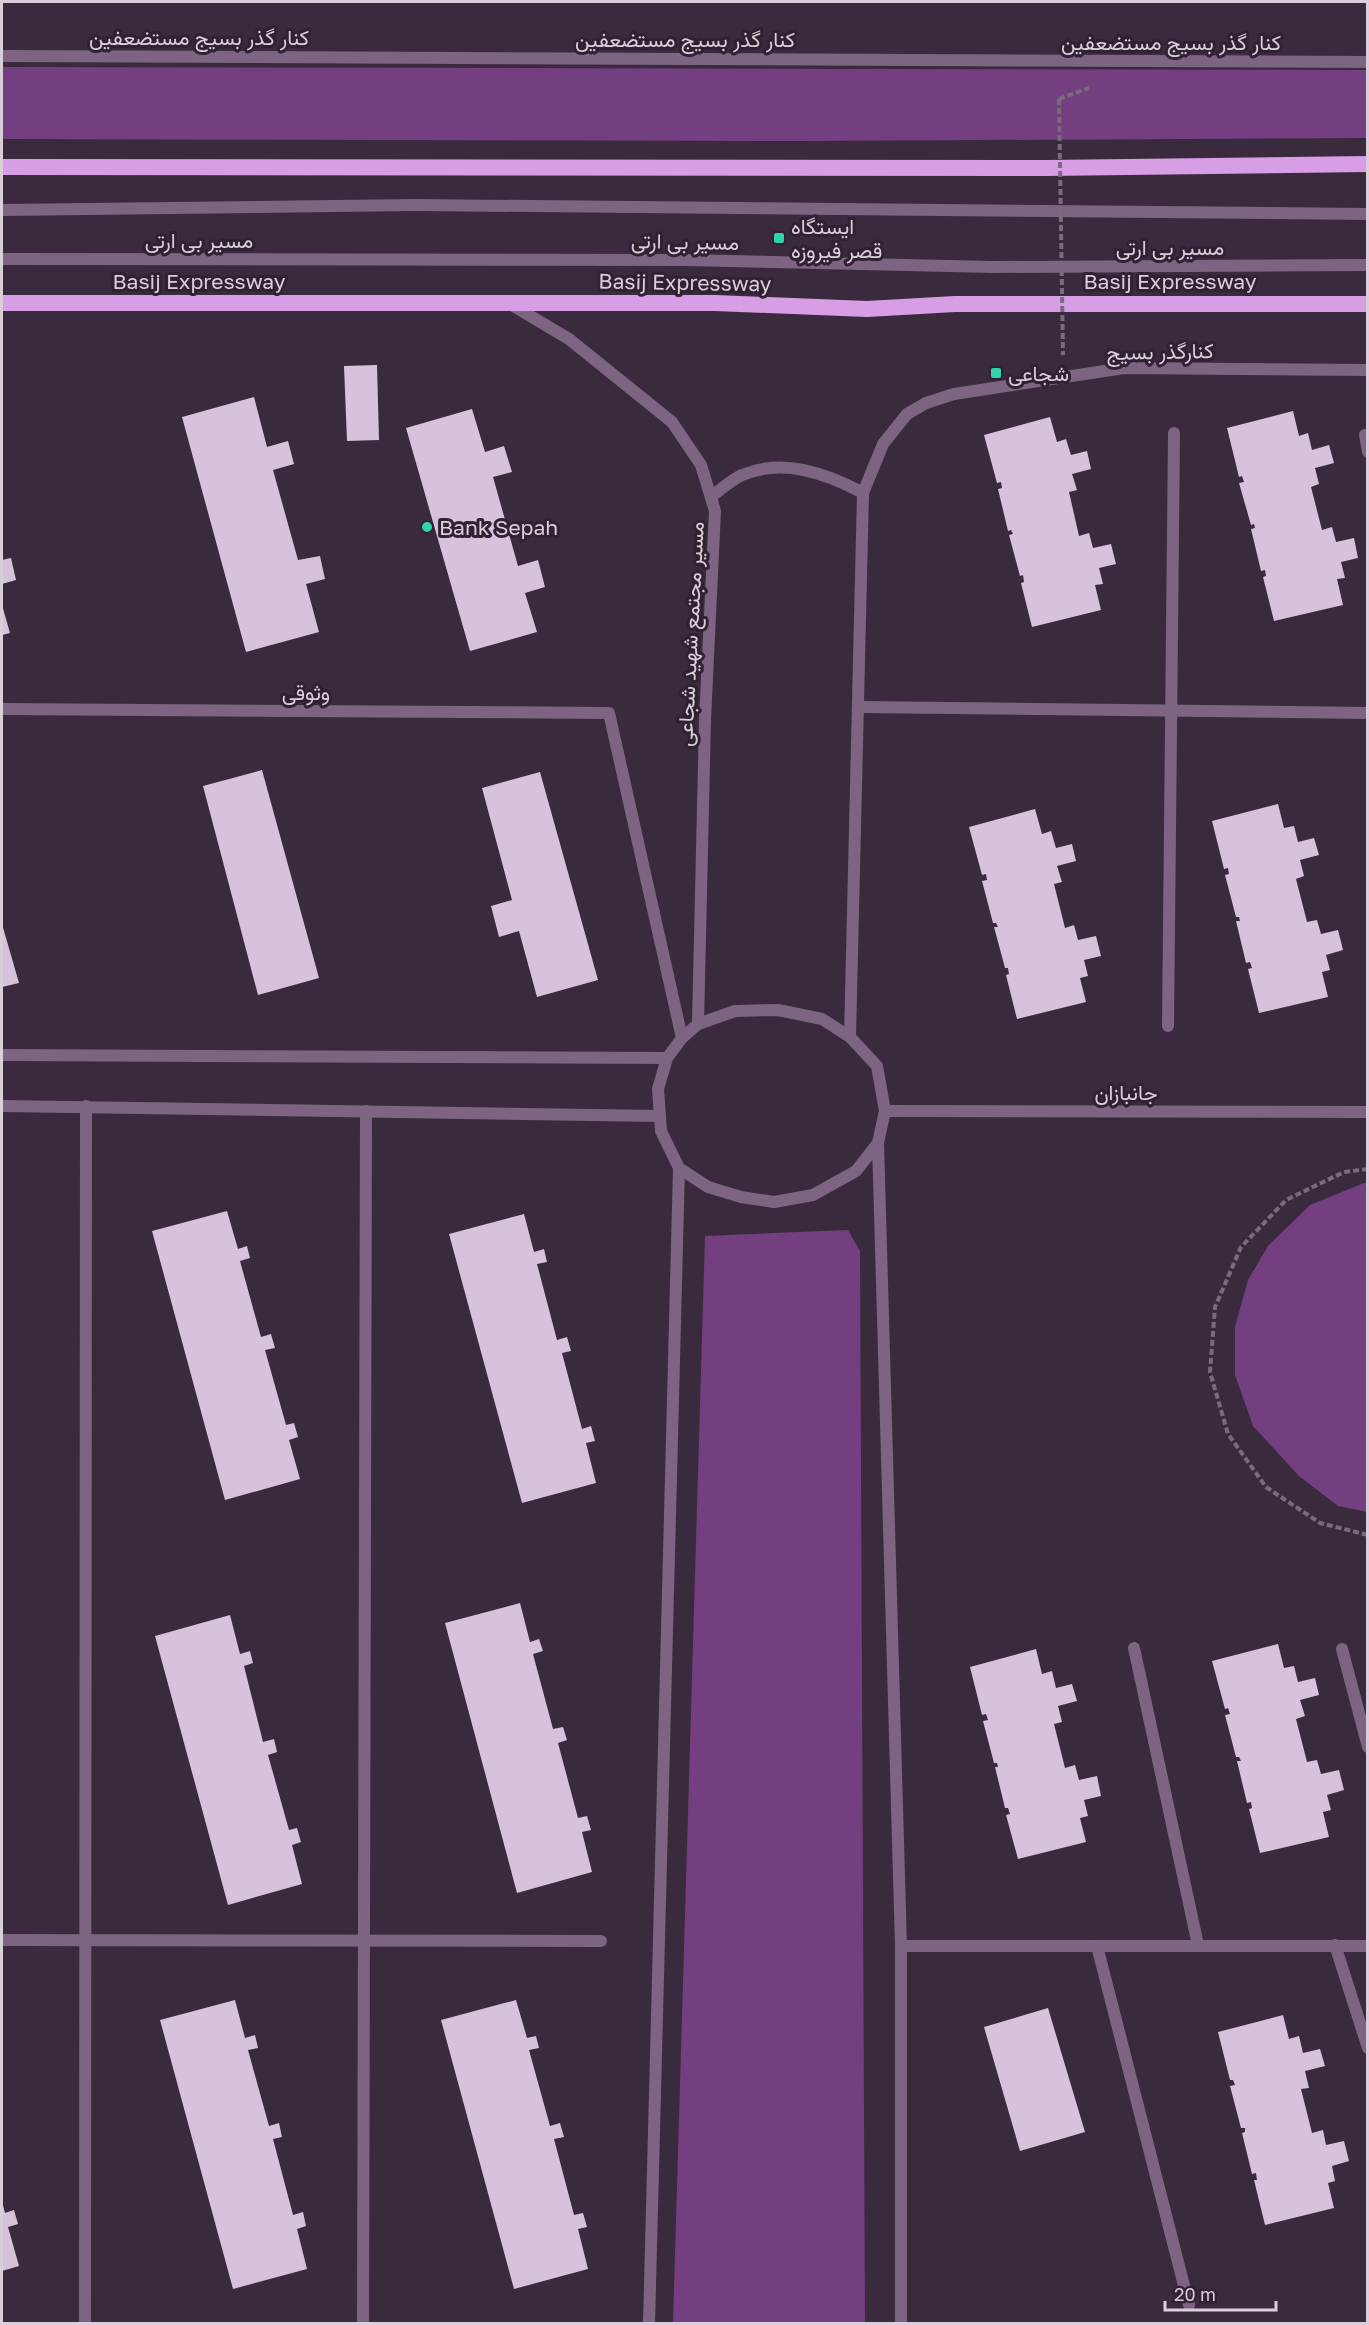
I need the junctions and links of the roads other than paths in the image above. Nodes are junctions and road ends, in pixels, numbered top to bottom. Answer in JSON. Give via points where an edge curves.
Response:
{"nodes":[{"id":1,"x":2,"y":56,"type":"edge"},
{"id":2,"x":1368,"y":62,"type":"edge"},
{"id":3,"x":1368,"y":164,"type":"edge"},
{"id":4,"x":2,"y":167,"type":"edge"},
{"id":5,"x":2,"y":210,"type":"edge"},
{"id":6,"x":1368,"y":214,"type":"edge"},
{"id":7,"x":2,"y":259,"type":"edge"},
{"id":8,"x":1368,"y":265,"type":"edge"},
{"id":9,"x":2,"y":303,"type":"edge"},
{"id":10,"x":509,"y":303,"type":"junction"},
{"id":11,"x":1368,"y":304,"type":"edge"},
{"id":12,"x":1368,"y":370,"type":"edge"},
{"id":13,"x":1174,"y":433,"type":"dead end"},
{"id":14,"x":1365,"y":435,"type":"dead end"},
{"id":15,"x":1368,"y":452,"type":"edge"},
{"id":16,"x":863,"y":493,"type":"junction"},
{"id":17,"x":711,"y":497,"type":"junction"},
{"id":18,"x":860,"y":707,"type":"junction"},
{"id":19,"x":2,"y":709,"type":"edge"},
{"id":20,"x":1171,"y":711,"type":"junction"},
{"id":21,"x":1368,"y":713,"type":"edge"},
{"id":22,"x":698,"y":1024,"type":"junction"},
{"id":23,"x":1168,"y":1026,"type":"dead end"},
{"id":24,"x":850,"y":1037,"type":"junction"},
{"id":25,"x":682,"y":1038,"type":"junction"},
{"id":26,"x":2,"y":1055,"type":"edge"},
{"id":27,"x":667,"y":1058,"type":"junction"},
{"id":28,"x":2,"y":1106,"type":"edge"},
{"id":29,"x":86,"y":1106,"type":"junction"},
{"id":30,"x":366,"y":1111,"type":"junction"},
{"id":31,"x":885,"y":1111,"type":"junction"},
{"id":32,"x":1368,"y":1112,"type":"edge"},
{"id":33,"x":660,"y":1116,"type":"junction"},
{"id":34,"x":878,"y":1143,"type":"junction"},
{"id":35,"x":679,"y":1168,"type":"junction"},
{"id":36,"x":1134,"y":1648,"type":"dead end"},
{"id":37,"x":1342,"y":1649,"type":"dead end"},
{"id":38,"x":1368,"y":1747,"type":"edge"},
{"id":39,"x":2,"y":1940,"type":"edge"},
{"id":40,"x":85,"y":1941,"type":"junction"},
{"id":41,"x":364,"y":1941,"type":"junction"},
{"id":42,"x":601,"y":1941,"type":"dead end"},
{"id":43,"x":1198,"y":1945,"type":"junction"},
{"id":44,"x":900,"y":1946,"type":"junction"},
{"id":45,"x":1097,"y":1946,"type":"junction"},
{"id":46,"x":1335,"y":1946,"type":"junction"},
{"id":47,"x":1368,"y":1946,"type":"edge"},
{"id":48,"x":1368,"y":2048,"type":"edge"},
{"id":49,"x":1189,"y":2305,"type":"dead end"},
{"id":50,"x":85,"y":2324,"type":"edge"},
{"id":51,"x":363,"y":2324,"type":"edge"},
{"id":52,"x":649,"y":2324,"type":"edge"},
{"id":53,"x":901,"y":2324,"type":"edge"}],
"edges":[{"from":1,"to":2,"type":"street","name":"کنار گذر بسیج مستضعفین"},
{"from":3,"to":4,"type":"highway","via":[[1046,168]]},
{"from":5,"to":6,"type":"street","name":"مسیر بی ارتی","via":[[416,205]]},
{"from":7,"to":8,"type":"street","name":"مسیر بی ارتی","via":[[684,260],[994,267]]},
{"from":9,"to":10,"type":"highway","name":"Basij Expressway"},
{"from":10,"to":11,"type":"highway","name":"Basij Expressway","via":[[715,303],[867,309],[955,304]]},
{"from":10,"to":17,"type":"street","name":"مسیر مجتمع شهید شجاعی","via":[[569,339],[672,422],[701,465]]},
{"from":12,"to":16,"type":"street","name":"کنارگذر بسیج","via":[[1124,368],[954,394],[907,414],[883,444]]},
{"from":13,"to":20,"type":"street"},
{"from":14,"to":15,"type":"street"},
{"from":16,"to":17,"type":"street","via":[[840,480],[805,469],[766,467],[739,476]]},
{"from":16,"to":18,"type":"street"},
{"from":17,"to":22,"type":"street","name":"مسیر مجتمع شهید شجاعی","via":[[715,511],[705,720]]},
{"from":18,"to":20,"type":"street"},
{"from":18,"to":24,"type":"street"},
{"from":19,"to":25,"type":"street","name":"وثوقی","via":[[609,713]]},
{"from":20,"to":21,"type":"street"},
{"from":20,"to":23,"type":"street"},
{"from":22,"to":24,"type":"street","via":[[735,1011],[778,1010],[822,1019]]},
{"from":22,"to":25,"type":"street"},
{"from":24,"to":31,"type":"street","via":[[877,1066]]},
{"from":25,"to":27,"type":"street"},
{"from":26,"to":27,"type":"street"},
{"from":27,"to":33,"type":"street","via":[[658,1089]]},
{"from":28,"to":29,"type":"street"},
{"from":29,"to":30,"type":"street"},
{"from":29,"to":40,"type":"street"},
{"from":30,"to":33,"type":"street"},
{"from":30,"to":41,"type":"street"},
{"from":31,"to":32,"type":"street","name":"جانبازان"},
{"from":31,"to":34,"type":"street"},
{"from":33,"to":35,"type":"street","via":[[661,1131]]},
{"from":34,"to":35,"type":"street","via":[[856,1172],[813,1195],[774,1202],[708,1187]]},
{"from":34,"to":44,"type":"street"},
{"from":35,"to":52,"type":"street"},
{"from":36,"to":43,"type":"street"},
{"from":37,"to":38,"type":"street"},
{"from":39,"to":40,"type":"street"},
{"from":40,"to":41,"type":"street"},
{"from":40,"to":50,"type":"street"},
{"from":41,"to":42,"type":"street"},
{"from":41,"to":51,"type":"street"},
{"from":43,"to":45,"type":"street"},
{"from":43,"to":46,"type":"street"},
{"from":44,"to":45,"type":"street"},
{"from":44,"to":53,"type":"street"},
{"from":45,"to":49,"type":"street"},
{"from":46,"to":47,"type":"street"},
{"from":46,"to":48,"type":"street"}]}
